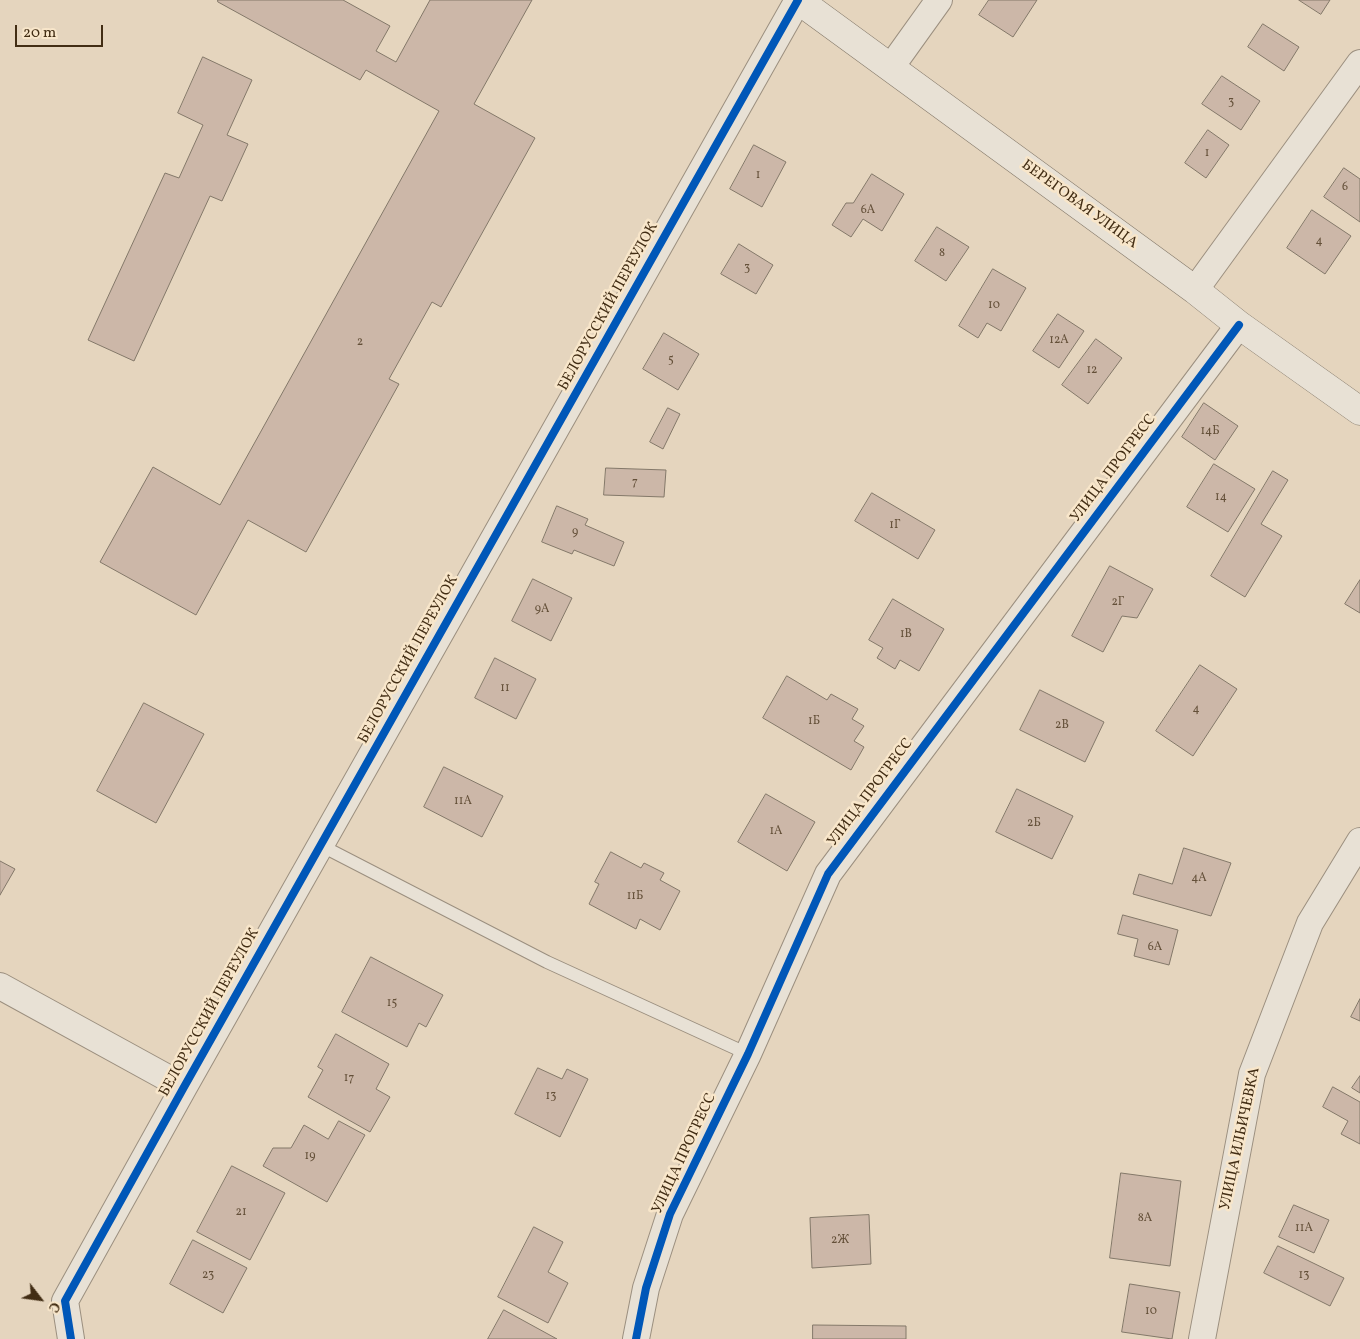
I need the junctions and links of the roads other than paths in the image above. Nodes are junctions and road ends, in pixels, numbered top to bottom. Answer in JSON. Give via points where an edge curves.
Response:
{"nodes":[{"id":1,"x":798,"y":0,"type":"edge"},
{"id":2,"x":939,"y":0,"type":"edge"},
{"id":3,"x":1360,"y":63,"type":"edge"},
{"id":4,"x":890,"y":68,"type":"junction"},
{"id":5,"x":1195,"y":290,"type":"junction"},
{"id":6,"x":1239,"y":325,"type":"junction"},
{"id":7,"x":1360,"y":412,"type":"edge"},
{"id":8,"x":1360,"y":841,"type":"edge"},
{"id":9,"x":320,"y":845,"type":"junction"},
{"id":10,"x":0,"y":986,"type":"edge"},
{"id":11,"x":748,"y":1054,"type":"junction"},
{"id":12,"x":184,"y":1087,"type":"junction"},
{"id":13,"x":72,"y":1339,"type":"edge"},
{"id":14,"x":636,"y":1339,"type":"edge"},
{"id":15,"x":1202,"y":1339,"type":"edge"}],
"edges":[{"from":1,"to":4,"type":"main road","name":"БЕРЕГОВАЯ УЛИЦА"},
{"from":1,"to":9,"type":"street","name":"БЕЛОРУССКИЙ ПЕРЕУЛОК"},
{"from":2,"to":4,"type":"street"},
{"from":3,"to":5,"type":"street"},
{"from":4,"to":5,"type":"main road","name":"БЕРЕГОВАЯ УЛИЦА"},
{"from":5,"to":6,"type":"main road","name":"БЕРЕГОВАЯ УЛИЦА"},
{"from":6,"to":7,"type":"main road","name":"БЕРЕГОВАЯ УЛИЦА"},
{"from":6,"to":11,"type":"street","name":"УЛИЦА ПРОГРЕСС","via":[[828,874]]},
{"from":8,"to":15,"type":"street","name":"УЛИЦА ИЛЬИЧЕВКА","via":[[1310,923],[1252,1074]]},
{"from":9,"to":11,"type":"lane","via":[[547,962]]},
{"from":9,"to":12,"type":"street","name":"БЕЛОРУССКИЙ ПЕРЕУЛОК"},
{"from":10,"to":12,"type":"street"},
{"from":11,"to":14,"type":"street","name":"УЛИЦА ПРОГРЕСС","via":[[670,1214],[646,1288]]},
{"from":12,"to":13,"type":"street","name":"БЕЛОРУССКИЙ ПЕРЕУЛОК","via":[[65,1300]]}]}
